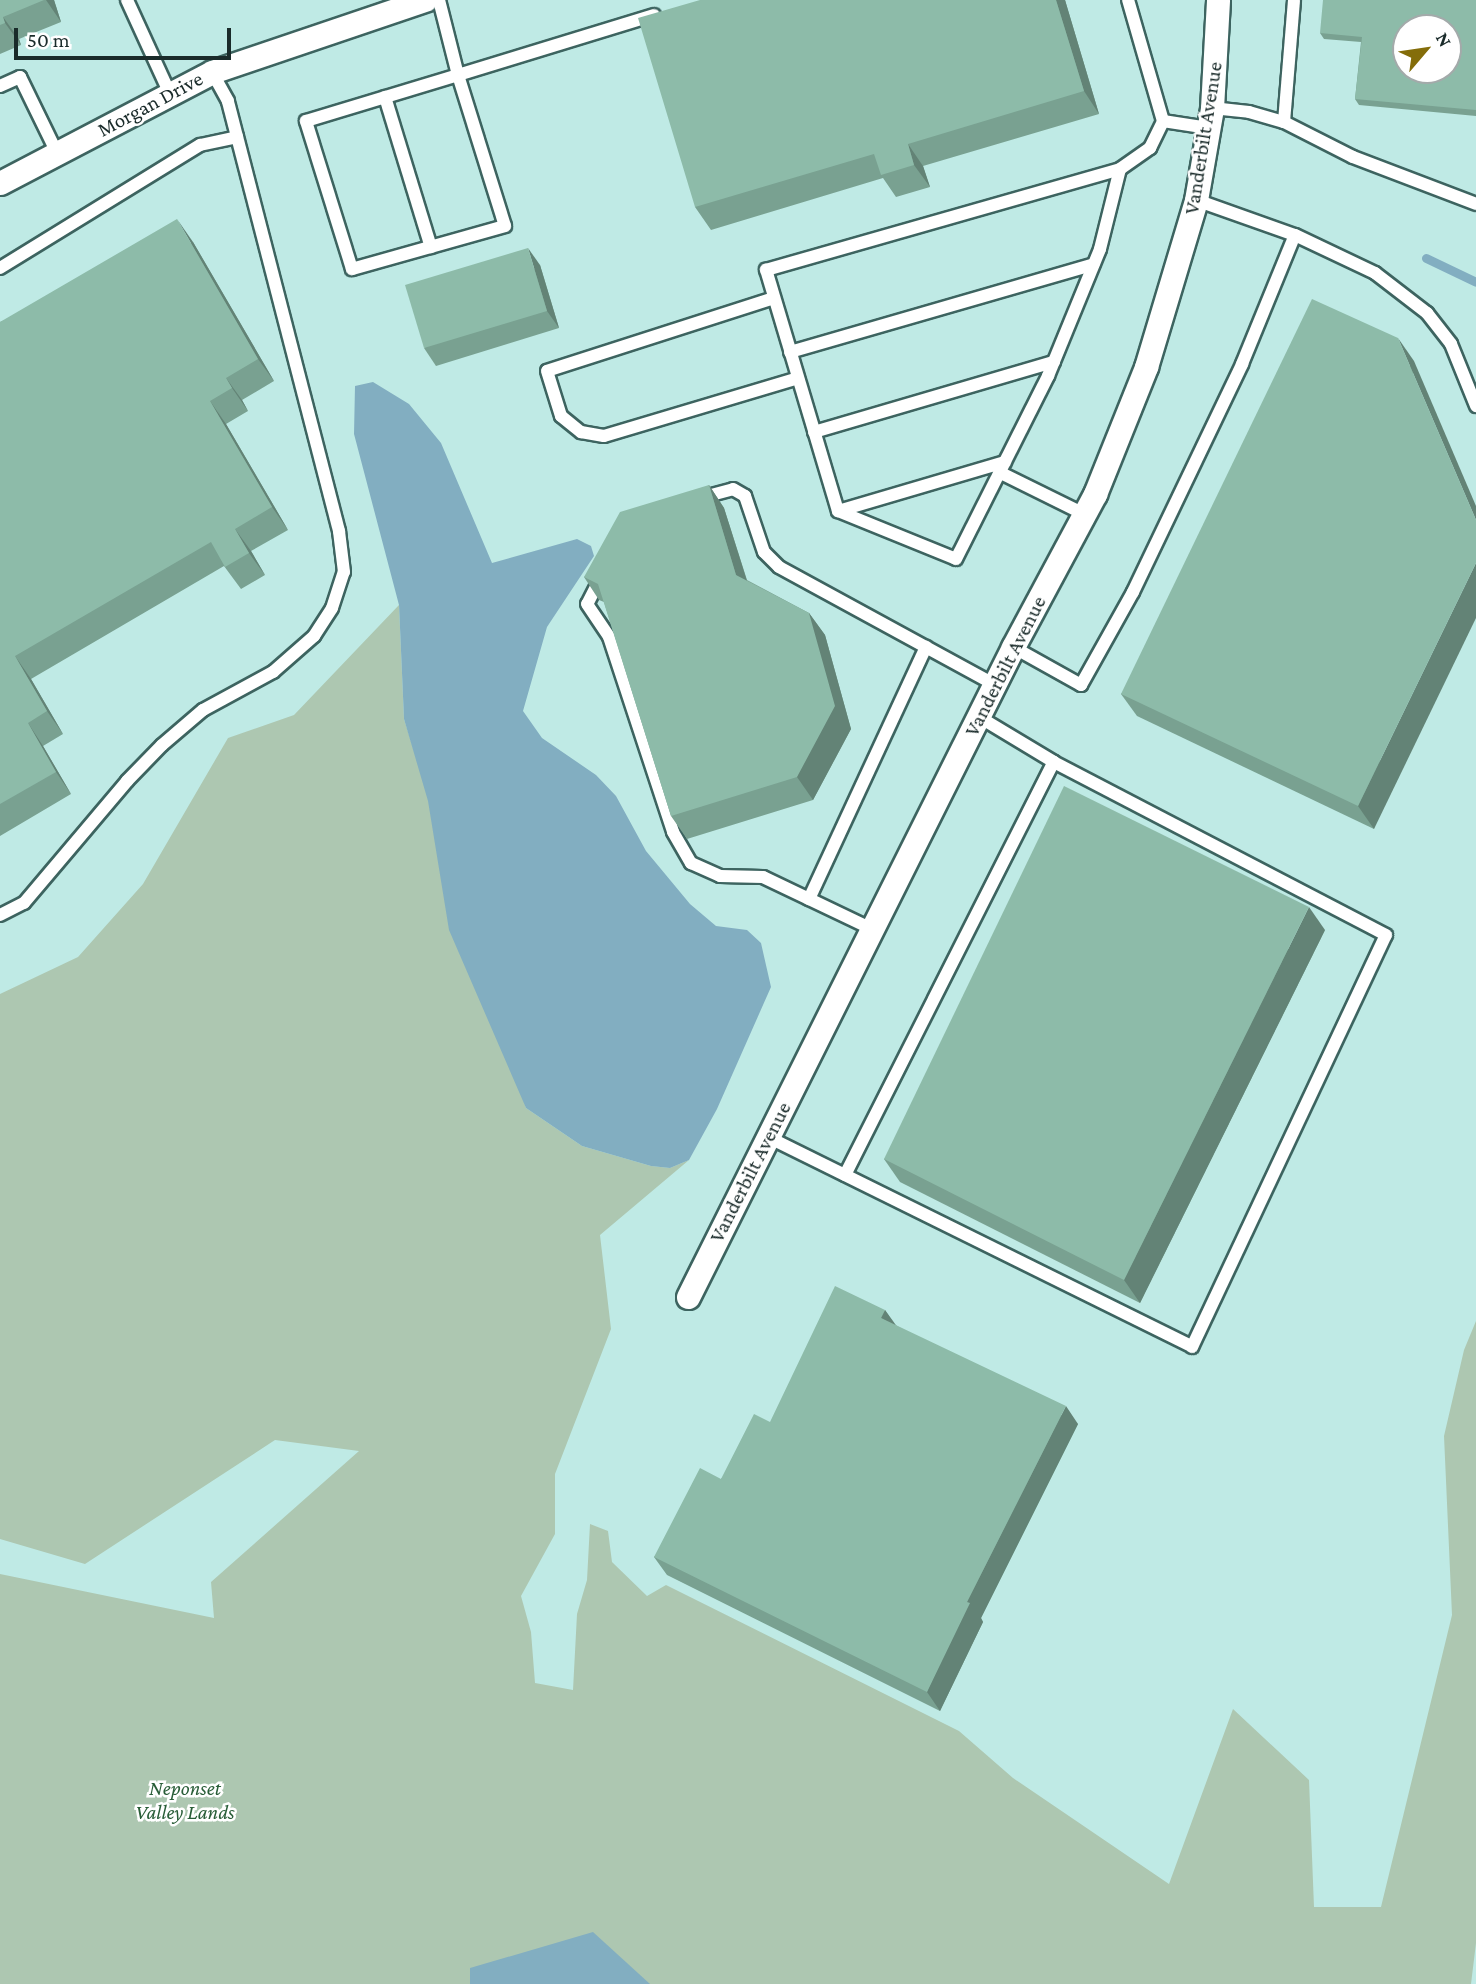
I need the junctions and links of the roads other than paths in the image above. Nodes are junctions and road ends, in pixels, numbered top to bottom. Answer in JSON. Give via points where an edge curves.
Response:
{"nodes":[{"id":1,"x":142,"y":0,"type":"edge"},
{"id":2,"x":425,"y":0,"type":"edge"},
{"id":3,"x":439,"y":0,"type":"edge"},
{"id":4,"x":1128,"y":0,"type":"edge"},
{"id":5,"x":1218,"y":0,"type":"edge"},
{"id":6,"x":1294,"y":0,"type":"edge"},
{"id":7,"x":128,"y":2,"type":"edge"},
{"id":8,"x":664,"y":12,"type":"edge"},
{"id":9,"x":212,"y":72,"type":"junction"},
{"id":10,"x":458,"y":75,"type":"junction"},
{"id":11,"x":0,"y":86,"type":"edge"},
{"id":12,"x":170,"y":94,"type":"junction"},
{"id":13,"x":385,"y":97,"type":"junction"},
{"id":14,"x":1210,"y":118,"type":"junction"},
{"id":15,"x":1163,"y":121,"type":"junction"},
{"id":16,"x":1284,"y":122,"type":"junction"},
{"id":17,"x":237,"y":137,"type":"junction"},
{"id":18,"x":57,"y":153,"type":"junction"},
{"id":19,"x":1120,"y":169,"type":"junction"},
{"id":20,"x":0,"y":183,"type":"edge"},
{"id":21,"x":1196,"y":200,"type":"junction"},
{"id":22,"x":1476,"y":204,"type":"edge"},
{"id":23,"x":1295,"y":235,"type":"junction"},
{"id":24,"x":431,"y":247,"type":"junction"},
{"id":25,"x":1094,"y":264,"type":"junction"},
{"id":26,"x":0,"y":268,"type":"edge"},
{"id":27,"x":775,"y":298,"type":"junction"},
{"id":28,"x":790,"y":352,"type":"junction"},
{"id":29,"x":1054,"y":362,"type":"junction"},
{"id":30,"x":798,"y":378,"type":"junction"},
{"id":31,"x":1476,"y":406,"type":"edge"},
{"id":32,"x":814,"y":432,"type":"junction"},
{"id":33,"x":1002,"y":467,"type":"junction"},
{"id":34,"x":684,"y":503,"type":"edge"},
{"id":35,"x":838,"y":511,"type":"junction"},
{"id":36,"x":1084,"y":514,"type":"junction"},
{"id":37,"x":611,"y":560,"type":"edge"},
{"id":38,"x":926,"y":647,"type":"junction"},
{"id":39,"x":1013,"y":647,"type":"junction"},
{"id":40,"x":995,"y":685,"type":"junction"},
{"id":41,"x":979,"y":717,"type":"junction"},
{"id":42,"x":1054,"y":762,"type":"junction"},
{"id":43,"x":809,"y":899,"type":"junction"},
{"id":44,"x":0,"y":915,"type":"edge"},
{"id":45,"x":872,"y":929,"type":"junction"},
{"id":46,"x":768,"y":1137,"type":"junction"},
{"id":47,"x":845,"y":1175,"type":"junction"},
{"id":48,"x":688,"y":1297,"type":"dead end"}],
"edges":[{"from":1,"to":7,"type":"lane"},
{"from":2,"to":9,"type":"street","name":"Morgan Drive"},
{"from":3,"to":10,"type":"lane"},
{"from":4,"to":15,"type":"lane"},
{"from":5,"to":14,"type":"street","name":"Vanderbilt Avenue"},
{"from":6,"to":16,"type":"lane"},
{"from":7,"to":12,"type":"lane"},
{"from":8,"to":10,"type":"lane"},
{"from":9,"to":12,"type":"street","name":"Morgan Drive"},
{"from":9,"to":17,"type":"lane","via":[[228,102]]},
{"from":10,"to":13,"type":"lane"},
{"from":10,"to":24,"type":"lane","via":[[505,226]]},
{"from":11,"to":18,"type":"lane","via":[[20,77]]},
{"from":12,"to":18,"type":"street","name":"Morgan Drive"},
{"from":13,"to":24,"type":"lane"},
{"from":13,"to":24,"type":"lane","via":[[306,121],[352,269]]},
{"from":14,"to":15,"type":"lane"},
{"from":14,"to":16,"type":"lane","via":[[1249,112]]},
{"from":14,"to":21,"type":"street","name":"Vanderbilt Avenue"},
{"from":15,"to":19,"type":"lane","via":[[1150,148]]},
{"from":16,"to":22,"type":"lane","via":[[1353,157]]},
{"from":17,"to":26,"type":"lane","via":[[200,145]]},
{"from":17,"to":44,"type":"lane","via":[[339,531],[344,572],[332,608],[314,636],[273,672],[203,710],[162,745],[24,903]]},
{"from":18,"to":20,"type":"street","name":"Morgan Drive"},
{"from":19,"to":25,"type":"lane"},
{"from":19,"to":27,"type":"lane","via":[[766,270]]},
{"from":21,"to":23,"type":"lane"},
{"from":21,"to":36,"type":"street","name":"Vanderbilt Avenue","via":[[1146,368]]},
{"from":23,"to":31,"type":"lane","via":[[1375,273],[1427,313],[1451,344]]},
{"from":23,"to":39,"type":"lane","via":[[1242,364],[1133,592],[1081,685]]},
{"from":25,"to":28,"type":"lane"},
{"from":25,"to":29,"type":"lane"},
{"from":27,"to":28,"type":"lane"},
{"from":27,"to":30,"type":"lane","via":[[547,371],[561,416],[582,432],[604,436]]},
{"from":28,"to":30,"type":"lane"},
{"from":29,"to":32,"type":"lane"},
{"from":29,"to":33,"type":"lane"},
{"from":30,"to":32,"type":"lane"},
{"from":32,"to":35,"type":"lane"},
{"from":33,"to":35,"type":"lane"},
{"from":33,"to":35,"type":"lane","via":[[956,559]]},
{"from":33,"to":36,"type":"lane"},
{"from":34,"to":38,"type":"lane","via":[[733,489],[746,496],[764,552],[779,567]]},
{"from":36,"to":39,"type":"street","name":"Vanderbilt Avenue"},
{"from":37,"to":43,"type":"lane","via":[[587,604],[609,637],[673,832],[691,863],[720,876],[763,877]]},
{"from":38,"to":40,"type":"lane"},
{"from":38,"to":43,"type":"lane"},
{"from":39,"to":40,"type":"street","name":"Vanderbilt Avenue"},
{"from":40,"to":41,"type":"street","name":"Vanderbilt Avenue"},
{"from":41,"to":42,"type":"lane"},
{"from":41,"to":45,"type":"street","name":"Vanderbilt Avenue"},
{"from":42,"to":47,"type":"lane"},
{"from":42,"to":47,"type":"lane","via":[[1386,935],[1192,1347]]},
{"from":43,"to":45,"type":"lane"},
{"from":45,"to":46,"type":"street","name":"Vanderbilt Avenue"},
{"from":46,"to":47,"type":"lane"},
{"from":46,"to":48,"type":"street","name":"Vanderbilt Avenue"}]}
